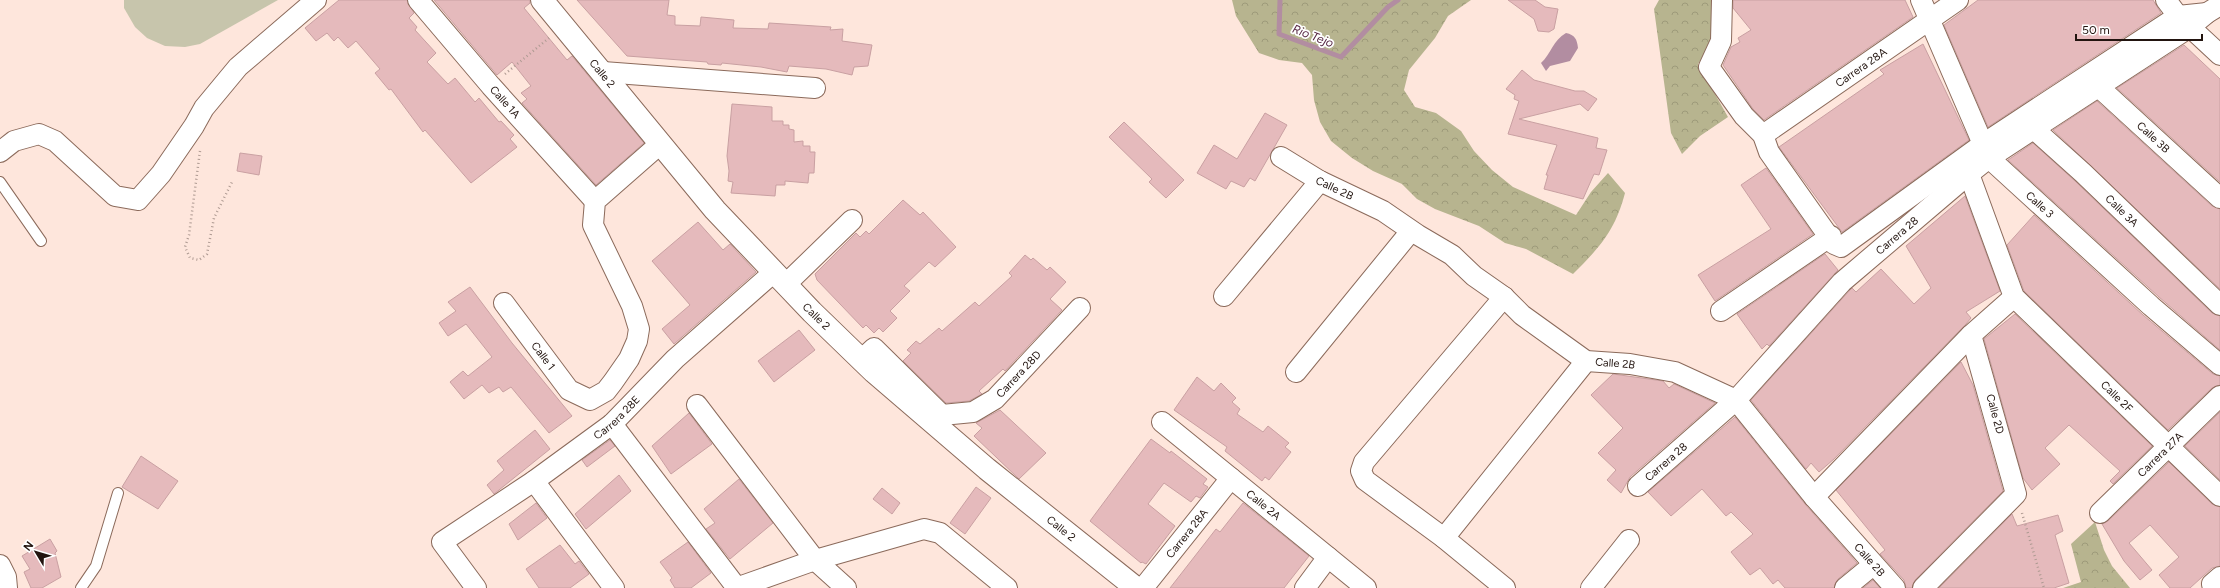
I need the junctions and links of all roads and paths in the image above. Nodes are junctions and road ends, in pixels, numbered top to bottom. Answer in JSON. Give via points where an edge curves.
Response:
{"nodes":[{"id":1,"x":316,"y":0,"type":"edge"},
{"id":2,"x":418,"y":0,"type":"edge"},
{"id":3,"x":542,"y":0,"type":"edge"},
{"id":4,"x":1722,"y":0,"type":"edge"},
{"id":5,"x":1921,"y":0,"type":"edge"},
{"id":6,"x":1958,"y":0,"type":"edge"},
{"id":7,"x":2166,"y":0,"type":"edge"},
{"id":8,"x":2213,"y":9,"type":"edge"},
{"id":9,"x":1931,"y":19,"type":"junction"},
{"id":10,"x":2184,"y":21,"type":"junction"},
{"id":11,"x":564,"y":26,"type":"junction"},
{"id":12,"x":2220,"y":55,"type":"edge"},
{"id":13,"x":602,"y":72,"type":"junction"},
{"id":14,"x":2093,"y":82,"type":"junction"},
{"id":15,"x":491,"y":86,"type":"junction"},
{"id":16,"x":815,"y":88,"type":"dead end"},
{"id":17,"x":2028,"y":124,"type":"junction"},
{"id":18,"x":194,"y":126,"type":"junction"},
{"id":19,"x":1763,"y":135,"type":"junction"},
{"id":20,"x":660,"y":144,"type":"junction"},
{"id":21,"x":1986,"y":151,"type":"junction"},
{"id":22,"x":0,"y":152,"type":"edge"},
{"id":23,"x":1281,"y":157,"type":"dead end"},
{"id":24,"x":1969,"y":174,"type":"junction"},
{"id":25,"x":233,"y":180,"type":"dead end"},
{"id":26,"x":1320,"y":181,"type":"junction"},
{"id":27,"x":0,"y":182,"type":"edge"},
{"id":28,"x":2220,"y":198,"type":"edge"},
{"id":29,"x":595,"y":201,"type":"junction"},
{"id":30,"x":852,"y":220,"type":"dead end"},
{"id":31,"x":1411,"y":230,"type":"junction"},
{"id":32,"x":42,"y":240,"type":"dead end"},
{"id":33,"x":1834,"y":242,"type":"junction"},
{"id":34,"x":780,"y":278,"type":"junction"},
{"id":35,"x":1224,"y":296,"type":"dead end"},
{"id":36,"x":2014,"y":296,"type":"junction"},
{"id":37,"x":1504,"y":297,"type":"junction"},
{"id":38,"x":504,"y":303,"type":"dead end"},
{"id":39,"x":2220,"y":305,"type":"edge"},
{"id":40,"x":1080,"y":308,"type":"dead end"},
{"id":41,"x":1721,"y":311,"type":"dead end"},
{"id":42,"x":1971,"y":335,"type":"junction"},
{"id":43,"x":1586,"y":362,"type":"junction"},
{"id":44,"x":874,"y":364,"type":"junction"},
{"id":45,"x":2220,"y":365,"type":"edge"},
{"id":46,"x":1296,"y":372,"type":"dead end"},
{"id":47,"x":2220,"y":396,"type":"edge"},
{"id":48,"x":1736,"y":400,"type":"junction"},
{"id":49,"x":697,"y":405,"type":"dead end"},
{"id":50,"x":1162,"y":422,"type":"dead end"},
{"id":51,"x":612,"y":424,"type":"junction"},
{"id":52,"x":2168,"y":447,"type":"junction"},
{"id":53,"x":1231,"y":478,"type":"junction"},
{"id":54,"x":534,"y":481,"type":"junction"},
{"id":55,"x":1638,"y":486,"type":"dead end"},
{"id":56,"x":118,"y":493,"type":"dead end"},
{"id":57,"x":2016,"y":494,"type":"junction"},
{"id":58,"x":2220,"y":496,"type":"edge"},
{"id":59,"x":1814,"y":497,"type":"junction"},
{"id":60,"x":2100,"y":513,"type":"dead end"},
{"id":61,"x":1444,"y":538,"type":"junction"},
{"id":62,"x":1630,"y":540,"type":"dead end"},
{"id":63,"x":1328,"y":557,"type":"junction"},
{"id":64,"x":815,"y":560,"type":"junction"},
{"id":65,"x":0,"y":565,"type":"edge"},
{"id":66,"x":1873,"y":565,"type":"junction"},
{"id":67,"x":7,"y":588,"type":"edge"},
{"id":68,"x":81,"y":588,"type":"edge"},
{"id":69,"x":476,"y":588,"type":"edge"},
{"id":70,"x":614,"y":588,"type":"edge"},
{"id":71,"x":737,"y":588,"type":"edge"},
{"id":72,"x":846,"y":588,"type":"edge"},
{"id":73,"x":1007,"y":588,"type":"edge"},
{"id":74,"x":1136,"y":588,"type":"edge"},
{"id":75,"x":1143,"y":588,"type":"edge"},
{"id":76,"x":1304,"y":588,"type":"edge"},
{"id":77,"x":1366,"y":588,"type":"edge"},
{"id":78,"x":1505,"y":588,"type":"edge"},
{"id":79,"x":1591,"y":588,"type":"edge"},
{"id":80,"x":1845,"y":588,"type":"edge"},
{"id":81,"x":1895,"y":588,"type":"edge"},
{"id":82,"x":1923,"y":588,"type":"edge"},
{"id":83,"x":2044,"y":588,"type":"edge"}],
"edges":[{"from":1,"to":18,"type":"street","via":[[238,67],[204,108]]},
{"from":2,"to":15,"type":"street","name":"Calle 1A"},
{"from":3,"to":11,"type":"street","name":"Calle 2"},
{"from":4,"to":19,"type":"street","via":[[1721,41],[1709,67],[1744,116]]},
{"from":5,"to":9,"type":"street","name":"Calle 3"},
{"from":6,"to":9,"type":"street","name":"Carrera 28A"},
{"from":7,"to":10,"type":"street"},
{"from":8,"to":10,"type":"street"},
{"from":9,"to":19,"type":"street","name":"Carrera 28A"},
{"from":9,"to":21,"type":"street","name":"Calle 3"},
{"from":10,"to":12,"type":"street"},
{"from":10,"to":14,"type":"street","name":"Carrera 28"},
{"from":11,"to":13,"type":"street","name":"Calle 2"},
{"from":11,"to":15,"type":"path"},
{"from":13,"to":16,"type":"street"},
{"from":13,"to":20,"type":"street","name":"Calle 2"},
{"from":14,"to":17,"type":"street","name":"Carrera 28"},
{"from":14,"to":28,"type":"street","name":"Calle 3B"},
{"from":15,"to":29,"type":"street","name":"Calle 1A"},
{"from":17,"to":21,"type":"street","name":"Carrera 28"},
{"from":17,"to":39,"type":"street","name":"Calle 3A"},
{"from":18,"to":22,"type":"street","via":[[161,174],[138,200],[115,196],[55,142],[39,134],[14,141]]},
{"from":18,"to":25,"type":"path","via":[[201,144],[189,235],[185,247],[190,258],[199,260],[207,254],[214,218]]},
{"from":19,"to":33,"type":"street","via":[[1769,152]]},
{"from":20,"to":29,"type":"street"},
{"from":20,"to":34,"type":"street","name":"Calle 2","via":[[715,210]]},
{"from":21,"to":24,"type":"street","name":"Carrera 28"},
{"from":21,"to":33,"type":"street","name":"Carrera 28","via":[[1841,248]]},
{"from":21,"to":45,"type":"street","name":"Calle 3","via":[[2151,306]]},
{"from":23,"to":26,"type":"street","name":"Calle 2B"},
{"from":24,"to":36,"type":"street"},
{"from":24,"to":48,"type":"street","name":"Carrera 28","via":[[1842,282]]},
{"from":26,"to":31,"type":"street","name":"Calle 2B","via":[[1383,210]]},
{"from":26,"to":35,"type":"street"},
{"from":27,"to":32,"type":"lane"},
{"from":29,"to":38,"type":"street","name":"Calle 1","via":[[593,225],[632,306],[639,329],[638,341],[629,359],[606,391],[590,400],[568,390]]},
{"from":30,"to":34,"type":"street","name":"Carrera 28E"},
{"from":31,"to":37,"type":"street","name":"Calle 2B","via":[[1452,255],[1474,276]]},
{"from":31,"to":46,"type":"street"},
{"from":33,"to":41,"type":"street"},
{"from":34,"to":44,"type":"street","name":"Calle 2"},
{"from":34,"to":51,"type":"street","name":"Carrera 28E","via":[[675,359]]},
{"from":36,"to":42,"type":"street"},
{"from":36,"to":52,"type":"street","name":"Calle 2F"},
{"from":37,"to":43,"type":"street","name":"Calle 2B","via":[[1522,315]]},
{"from":37,"to":61,"type":"street","via":[[1364,462],[1361,471],[1365,480]]},
{"from":40,"to":44,"type":"street","name":"Carrera 28D","via":[[995,400],[973,412],[942,415]]},
{"from":42,"to":57,"type":"street","name":"Calle 2D"},
{"from":42,"to":59,"type":"street"},
{"from":43,"to":48,"type":"street","name":"Calle 2B","via":[[1630,364],[1675,372]]},
{"from":43,"to":61,"type":"street"},
{"from":44,"to":74,"type":"street","name":"Calle 2","via":[[987,469]]},
{"from":47,"to":52,"type":"street","name":"Carrera 27A"},
{"from":48,"to":55,"type":"street","name":"Carrera 28"},
{"from":48,"to":59,"type":"street","name":"Calle 2B"},
{"from":49,"to":64,"type":"street"},
{"from":50,"to":53,"type":"street","name":"Calle 2A"},
{"from":51,"to":54,"type":"street","name":"Carrera 28E"},
{"from":51,"to":71,"type":"street"},
{"from":52,"to":58,"type":"street","name":"Calle 2F"},
{"from":52,"to":60,"type":"street","name":"Carrera 27A"},
{"from":53,"to":63,"type":"street","name":"Calle 2A"},
{"from":53,"to":75,"type":"street","name":"Carrera 28A"},
{"from":54,"to":69,"type":"street","name":"Carrera 28E","via":[[442,542]]},
{"from":54,"to":70,"type":"street"},
{"from":56,"to":68,"type":"lane","via":[[96,566]]},
{"from":57,"to":82,"type":"street"},
{"from":57,"to":83,"type":"path"},
{"from":59,"to":66,"type":"street","name":"Calle 2B"},
{"from":61,"to":78,"type":"street"},
{"from":62,"to":79,"type":"street"},
{"from":63,"to":76,"type":"street"},
{"from":63,"to":77,"type":"street","name":"Calle 2A"},
{"from":64,"to":71,"type":"street"},
{"from":64,"to":72,"type":"street"},
{"from":64,"to":73,"type":"street","via":[[924,529],[932,530]]},
{"from":65,"to":67,"type":"street","via":[[6,577]]},
{"from":66,"to":80,"type":"street"},
{"from":66,"to":81,"type":"street","name":"Calle 2B"}]}
